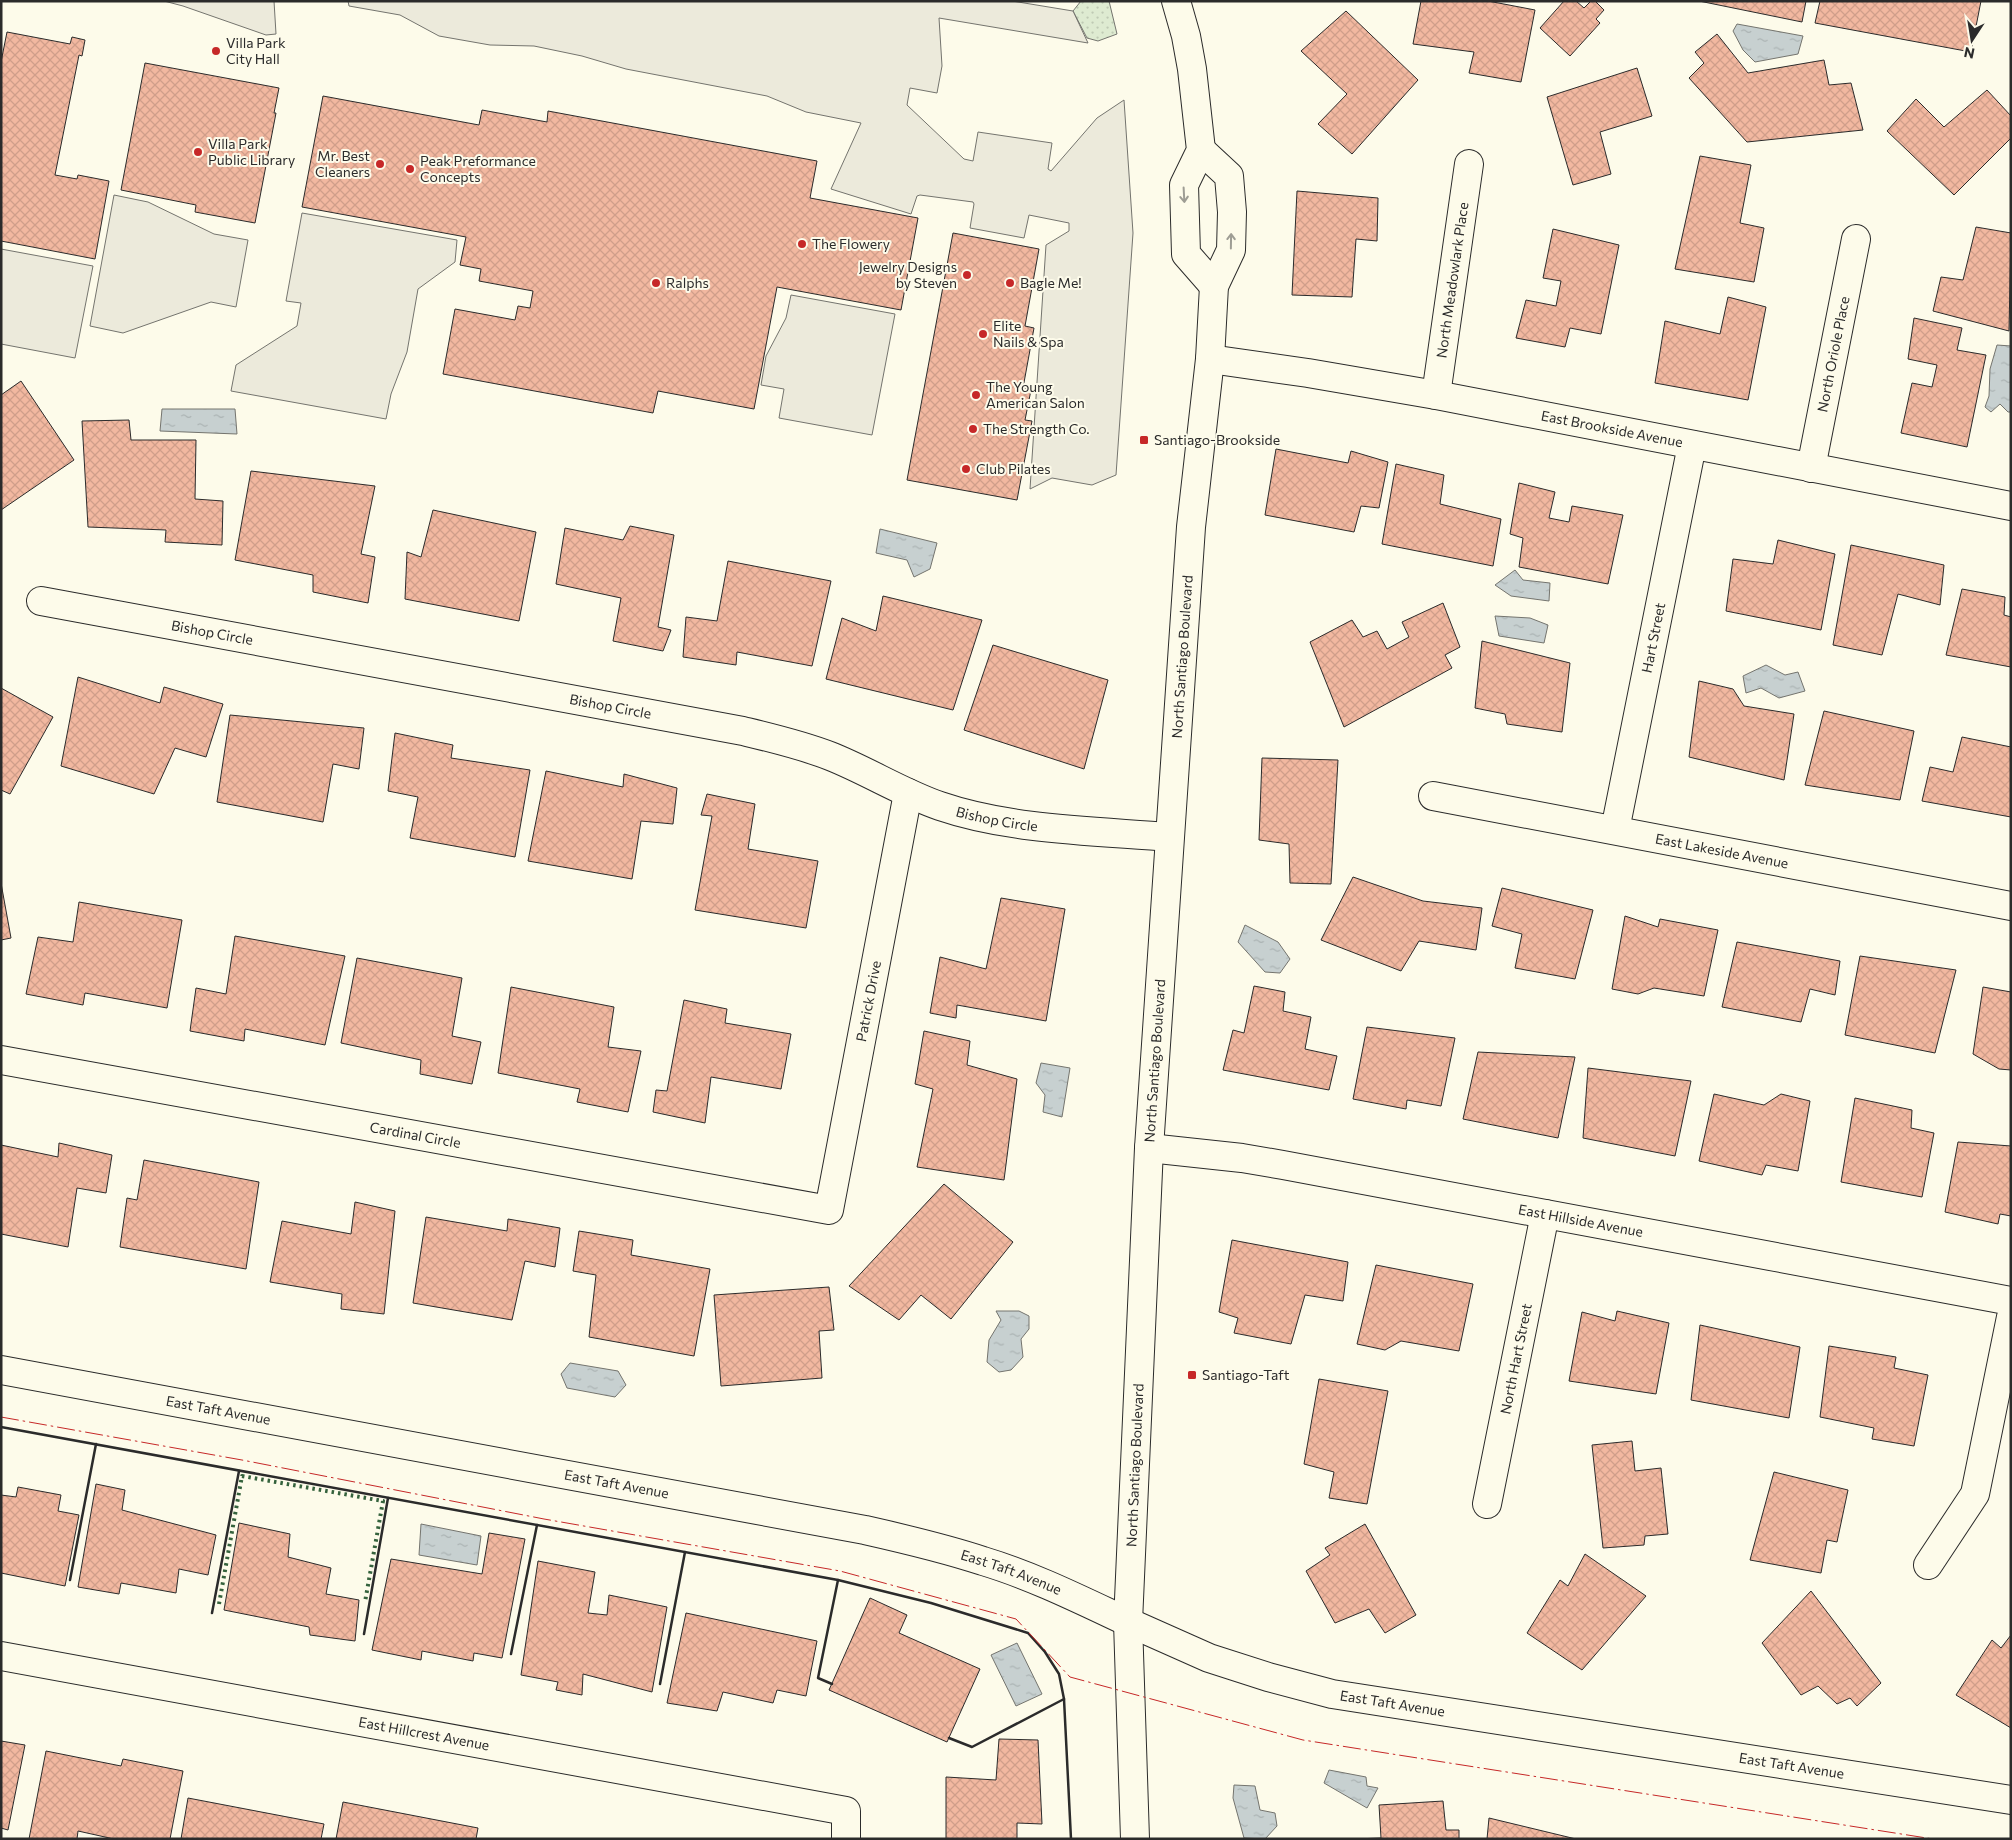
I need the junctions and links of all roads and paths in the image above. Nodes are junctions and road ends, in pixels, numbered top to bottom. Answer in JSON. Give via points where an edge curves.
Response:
{"nodes":[{"id":1,"x":1176,"y":1,"type":"edge"},
{"id":2,"x":1201,"y":150,"type":"junction"},
{"id":3,"x":1469,"y":164,"type":"dead end"},
{"id":4,"x":1856,"y":239,"type":"dead end"},
{"id":5,"x":1214,"y":286,"type":"junction"},
{"id":6,"x":1210,"y":359,"type":"junction"},
{"id":7,"x":1436,"y":396,"type":"junction"},
{"id":8,"x":1692,"y":445,"type":"junction"},
{"id":9,"x":1811,"y":468,"type":"junction"},
{"id":10,"x":2011,"y":506,"type":"edge"},
{"id":11,"x":40,"y":601,"type":"dead end"},
{"id":12,"x":908,"y":793,"type":"junction"},
{"id":13,"x":1433,"y":796,"type":"dead end"},
{"id":14,"x":1615,"y":830,"type":"junction"},
{"id":15,"x":1169,"y":838,"type":"junction"},
{"id":16,"x":2011,"y":906,"type":"edge"},
{"id":17,"x":1,"y":1060,"type":"edge"},
{"id":18,"x":1149,"y":1148,"type":"junction"},
{"id":19,"x":829,"y":1210,"type":"joint"},
{"id":20,"x":1545,"y":1214,"type":"junction"},
{"id":21,"x":2011,"y":1301,"type":"edge"},
{"id":22,"x":2011,"y":1317,"type":"edge"},
{"id":23,"x":1,"y":1370,"type":"edge"},
{"id":24,"x":1487,"y":1504,"type":"dead end"},
{"id":25,"x":1928,"y":1565,"type":"dead end"},
{"id":26,"x":1128,"y":1622,"type":"junction"},
{"id":27,"x":1,"y":1656,"type":"edge"},
{"id":28,"x":2011,"y":1800,"type":"edge"},
{"id":29,"x":846,"y":1839,"type":"edge"},
{"id":30,"x":1135,"y":1839,"type":"edge"}],
"edges":[{"from":1,"to":2,"type":"street","via":[[1192,69]]},
{"from":2,"to":5,"type":"street","one_way":true,"via":[[1184,186],[1186,254]]},
{"from":5,"to":2,"type":"street","name":"North Santiago Boulevard","one_way":true,"via":[[1231,250],[1229,176]]},
{"from":3,"to":7,"type":"street","name":"North Meadowlark Place"},
{"from":4,"to":9,"type":"street","name":"North Oriole Place"},
{"from":5,"to":6,"type":"street","name":"North Santiago Boulevard"},
{"from":6,"to":7,"type":"street","name":"East Brookside Avenue"},
{"from":6,"to":15,"type":"street","name":"North Santiago Boulevard","via":[[1191,527]]},
{"from":7,"to":8,"type":"street","name":"East Brookside Avenue"},
{"from":8,"to":9,"type":"street","name":"East Brookside Avenue"},
{"from":8,"to":14,"type":"street","name":"Hart Street"},
{"from":9,"to":10,"type":"street","name":"East Brookside Avenue"},
{"from":11,"to":12,"type":"street","name":"Bishop Circle","via":[[743,731],[830,756]]},
{"from":12,"to":15,"type":"street","name":"Bishop Circle","via":[[941,806],[1012,823]]},
{"from":12,"to":19,"type":"street","name":"Patrick Drive"},
{"from":13,"to":14,"type":"street","name":"East Lakeside Avenue"},
{"from":14,"to":16,"type":"street","name":"East Lakeside Avenue"},
{"from":15,"to":18,"type":"street","name":"North Santiago Boulevard"},
{"from":17,"to":19,"type":"street","name":"Cardinal Circle"},
{"from":18,"to":20,"type":"street","name":"East Hillside Avenue","via":[[1250,1159]]},
{"from":18,"to":26,"type":"street","name":"North Santiago Boulevard"},
{"from":20,"to":21,"type":"street","name":"East Hillside Avenue"},
{"from":20,"to":24,"type":"street","name":"North Hart Street"},
{"from":22,"to":25,"type":"street","via":[[1975,1494]]},
{"from":23,"to":26,"type":"street","name":"East Taft Avenue","via":[[919,1542],[985,1561]]},
{"from":26,"to":28,"type":"street","name":"East Taft Avenue","via":[[1209,1658],[1332,1694]]},
{"from":26,"to":30,"type":"street","name":"North Santiago Boulevard"},
{"from":27,"to":29,"type":"street","name":"East Hillcrest Avenue","via":[[846,1811]]}]}
